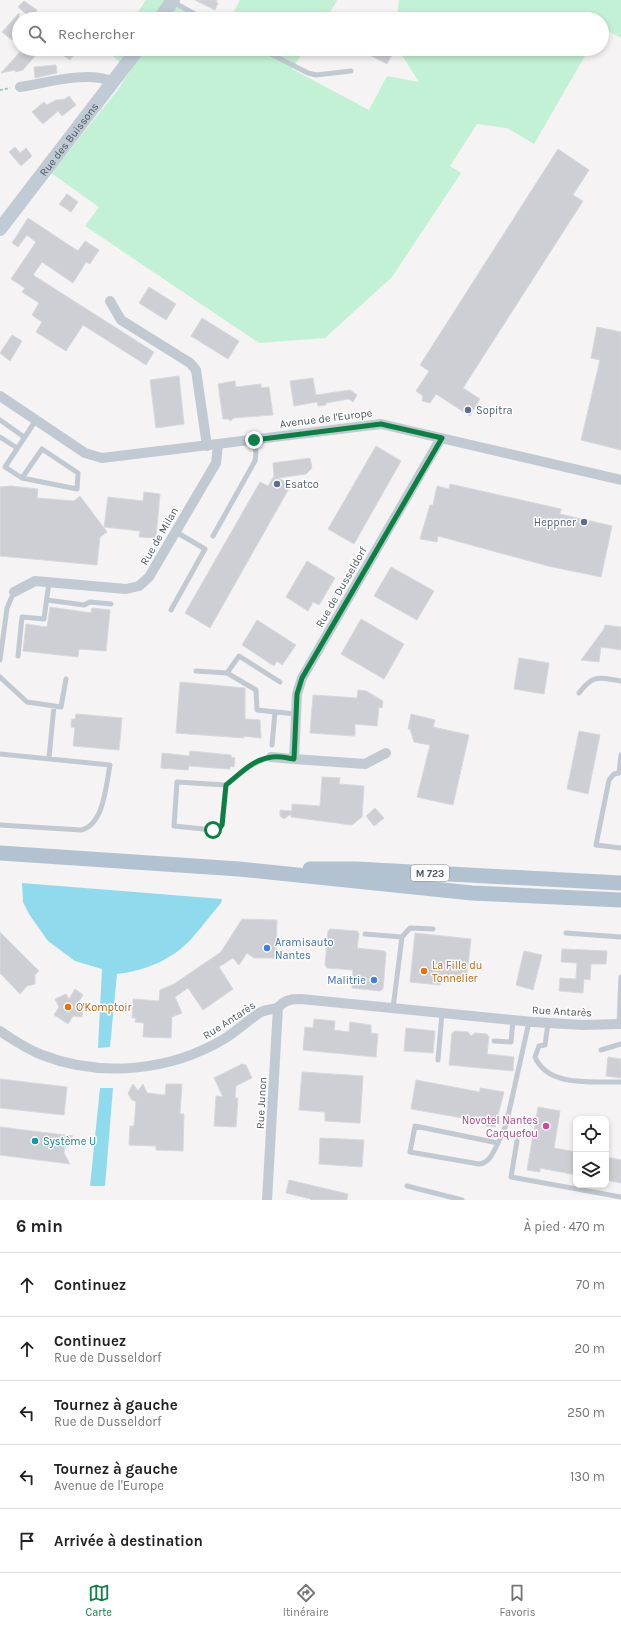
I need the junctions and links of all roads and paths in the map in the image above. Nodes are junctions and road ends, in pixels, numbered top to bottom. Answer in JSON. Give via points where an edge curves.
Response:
{"nodes":[{"id":1,"x":173,"y":1,"type":"edge"},
{"id":2,"x":165,"y":12,"type":"edge"},
{"id":3,"x":192,"y":12,"type":"edge"},
{"id":4,"x":133,"y":56,"type":"edge"},
{"id":5,"x":275,"y":56,"type":"edge"},
{"id":6,"x":351,"y":71,"type":"dead end"},
{"id":7,"x":113,"y":82,"type":"junction"},
{"id":8,"x":20,"y":87,"type":"dead end"},
{"id":9,"x":0,"y":229,"type":"edge"},
{"id":10,"x":110,"y":301,"type":"dead end"},
{"id":11,"x":0,"y":396,"type":"edge"},
{"id":12,"x":0,"y":420,"type":"edge"},
{"id":13,"x":36,"y":420,"type":"junction"},
{"id":14,"x":0,"y":437,"type":"edge"},
{"id":15,"x":24,"y":437,"type":"junction"},
{"id":16,"x":442,"y":438,"type":"junction"},
{"id":17,"x":254,"y":440,"type":"junction"},
{"id":18,"x":218,"y":445,"type":"junction"},
{"id":19,"x":207,"y":446,"type":"junction"},
{"id":20,"x":17,"y":448,"type":"junction"},
{"id":21,"x":22,"y":478,"type":"junction"},
{"id":22,"x":621,"y":480,"type":"edge"},
{"id":23,"x":176,"y":532,"type":"junction"},
{"id":24,"x":213,"y":536,"type":"dead end"},
{"id":25,"x":49,"y":582,"type":"junction"},
{"id":26,"x":14,"y":592,"type":"joint"},
{"id":27,"x":47,"y":600,"type":"junction"},
{"id":28,"x":111,"y":604,"type":"dead end"},
{"id":29,"x":171,"y":610,"type":"dead end"},
{"id":30,"x":18,"y":656,"type":"dead end"},
{"id":31,"x":0,"y":660,"type":"edge"},
{"id":32,"x":196,"y":671,"type":"dead end"},
{"id":33,"x":227,"y":673,"type":"junction"},
{"id":34,"x":0,"y":677,"type":"edge"},
{"id":35,"x":66,"y":678,"type":"dead end"},
{"id":36,"x":621,"y":681,"type":"edge"},
{"id":37,"x":280,"y":682,"type":"dead end"},
{"id":38,"x":579,"y":693,"type":"dead end"},
{"id":39,"x":54,"y":706,"type":"junction"},
{"id":40,"x":275,"y":712,"type":"junction"},
{"id":41,"x":296,"y":714,"type":"junction"},
{"id":42,"x":272,"y":745,"type":"dead end"},
{"id":43,"x":386,"y":753,"type":"dead end"},
{"id":44,"x":0,"y":754,"type":"edge"},
{"id":45,"x":621,"y":755,"type":"edge"},
{"id":46,"x":272,"y":757,"type":"joint"},
{"id":47,"x":49,"y":758,"type":"junction"},
{"id":48,"x":294,"y":759,"type":"junction"},
{"id":49,"x":226,"y":785,"type":"junction"},
{"id":50,"x":0,"y":825,"type":"edge"},
{"id":51,"x":621,"y":848,"type":"edge"},
{"id":52,"x":0,"y":853,"type":"edge"},
{"id":53,"x":239,"y":869,"type":"junction"},
{"id":54,"x":621,"y":883,"type":"edge"},
{"id":55,"x":621,"y":900,"type":"edge"},
{"id":56,"x":433,"y":929,"type":"dead end"},
{"id":57,"x":566,"y":933,"type":"dead end"},
{"id":58,"x":365,"y":934,"type":"dead end"},
{"id":59,"x":402,"y":937,"type":"junction"},
{"id":60,"x":621,"y":937,"type":"edge"},
{"id":61,"x":621,"y":977,"type":"edge"},
{"id":62,"x":278,"y":1007,"type":"junction"},
{"id":63,"x":393,"y":1008,"type":"junction"},
{"id":64,"x":442,"y":1013,"type":"junction"},
{"id":65,"x":513,"y":1020,"type":"junction"},
{"id":66,"x":529,"y":1022,"type":"junction"},
{"id":67,"x":548,"y":1023,"type":"junction"},
{"id":68,"x":620,"y":1024,"type":"edge"},
{"id":69,"x":0,"y":1031,"type":"edge"},
{"id":70,"x":494,"y":1041,"type":"dead end"},
{"id":71,"x":621,"y":1044,"type":"edge"},
{"id":72,"x":600,"y":1050,"type":"dead end"},
{"id":73,"x":438,"y":1060,"type":"dead end"},
{"id":74,"x":621,"y":1082,"type":"edge"},
{"id":75,"x":517,"y":1141,"type":"dead end"},
{"id":76,"x":498,"y":1143,"type":"junction"},
{"id":77,"x":407,"y":1186,"type":"dead end"},
{"id":78,"x":621,"y":1197,"type":"edge"},
{"id":79,"x":267,"y":1200,"type":"edge"},
{"id":80,"x":462,"y":1200,"type":"edge"}],
"edges":[{"from":1,"to":2,"type":"street"},
{"from":1,"to":3,"type":"lane"},
{"from":4,"to":7,"type":"street","name":"Rue des Buissons"},
{"from":5,"to":6,"type":"lane","via":[[316,75]]},
{"from":7,"to":8,"type":"street","via":[[104,78],[80,77]]},
{"from":7,"to":9,"type":"street","name":"Rue des Buissons"},
{"from":10,"to":19,"type":"street","via":[[121,320],[196,370]]},
{"from":11,"to":13,"type":"street","name":"Avenue de l'Europe"},
{"from":12,"to":15,"type":"lane"},
{"from":13,"to":15,"type":"lane"},
{"from":13,"to":19,"type":"street","name":"Avenue de l'Europe","via":[[85,453],[102,458]]},
{"from":14,"to":20,"type":"lane"},
{"from":15,"to":20,"type":"lane"},
{"from":16,"to":17,"type":"street","name":"Avenue de l'Europe","via":[[381,424]]},
{"from":16,"to":22,"type":"street","name":"Avenue de l'Europe"},
{"from":16,"to":41,"type":"street","name":"Rue de Dusseldorf","via":[[302,678],[297,694]]},
{"from":17,"to":18,"type":"street","name":"Avenue de l'Europe"},
{"from":17,"to":24,"type":"lane","via":[[255,461]]},
{"from":18,"to":19,"type":"street","name":"Avenue de l'Europe"},
{"from":18,"to":23,"type":"street","name":"Rue de Milan","via":[[216,464]]},
{"from":20,"to":21,"type":"lane","via":[[5,467]]},
{"from":21,"to":21,"type":"lane","via":[[42,449],[78,473],[77,488]]},
{"from":23,"to":25,"type":"street","name":"Rue de Milan","via":[[149,577],[139,586],[126,589]]},
{"from":23,"to":29,"type":"lane","via":[[205,550]]},
{"from":25,"to":26,"type":"street","name":"Rue de Milan","via":[[34,581]]},
{"from":25,"to":27,"type":"lane"},
{"from":26,"to":31,"type":"lane","via":[[7,608]]},
{"from":27,"to":28,"type":"lane","via":[[84,605],[90,602]]},
{"from":27,"to":30,"type":"lane","via":[[44,619],[22,617]]},
{"from":32,"to":33,"type":"lane"},
{"from":33,"to":37,"type":"lane","via":[[239,656]]},
{"from":33,"to":40,"type":"lane","via":[[256,690],[257,710]]},
{"from":34,"to":39,"type":"lane","via":[[27,702]]},
{"from":35,"to":39,"type":"lane","via":[[61,707]]},
{"from":36,"to":38,"type":"lane","via":[[596,678],[588,681]]},
{"from":39,"to":47,"type":"lane"},
{"from":40,"to":41,"type":"lane"},
{"from":40,"to":42,"type":"lane"},
{"from":41,"to":48,"type":"street","name":"Rue de Dusseldorf"},
{"from":43,"to":48,"type":"street","via":[[365,764]]},
{"from":44,"to":47,"type":"lane"},
{"from":45,"to":51,"type":"lane","via":[[619,773],[609,780],[596,845]]},
{"from":46,"to":48,"type":"street"},
{"from":46,"to":49,"type":"lane","via":[[245,768]]},
{"from":47,"to":50,"type":"lane","via":[[110,765],[97,819],[88,829],[81,830]]},
{"from":49,"to":49,"type":"lane","via":[[222,825],[219,829],[174,826],[177,782]]},
{"from":52,"to":53,"type":"main road","number":"M 723"},
{"from":53,"to":54,"type":"main road","number":"M 723","via":[[356,869]]},
{"from":53,"to":55,"type":"main road","number":"M 723","via":[[472,893]]},
{"from":56,"to":59,"type":"lane","via":[[410,928]]},
{"from":57,"to":60,"type":"lane"},
{"from":58,"to":59,"type":"lane"},
{"from":59,"to":63,"type":"lane"},
{"from":61,"to":68,"type":"lane"},
{"from":62,"to":63,"type":"street","name":"Rue Antarès","via":[[284,1002],[300,999]]},
{"from":62,"to":69,"type":"street","name":"Rue Antarès","via":[[269,1008],[225,1038],[187,1057],[125,1069],[94,1068],[65,1062],[42,1055]]},
{"from":62,"to":79,"type":"street","name":"Rue Junon"},
{"from":63,"to":64,"type":"street","name":"Rue Antarès"},
{"from":64,"to":65,"type":"street","name":"Rue Antarès"},
{"from":64,"to":73,"type":"lane"},
{"from":65,"to":66,"type":"street","name":"Rue Antarès"},
{"from":65,"to":70,"type":"lane","via":[[511,1042]]},
{"from":66,"to":67,"type":"street","name":"Rue Antarès"},
{"from":66,"to":76,"type":"lane","via":[[506,1125]]},
{"from":67,"to":68,"type":"street","name":"Rue Antarès"},
{"from":67,"to":74,"type":"lane","via":[[545,1045],[539,1046],[535,1057],[538,1065],[549,1074],[586,1081]]},
{"from":71,"to":72,"type":"lane"},
{"from":75,"to":78,"type":"lane","via":[[511,1177]]},
{"from":76,"to":76,"type":"lane","via":[[484,1164],[410,1152],[415,1126]]},
{"from":77,"to":80,"type":"lane"}]}
